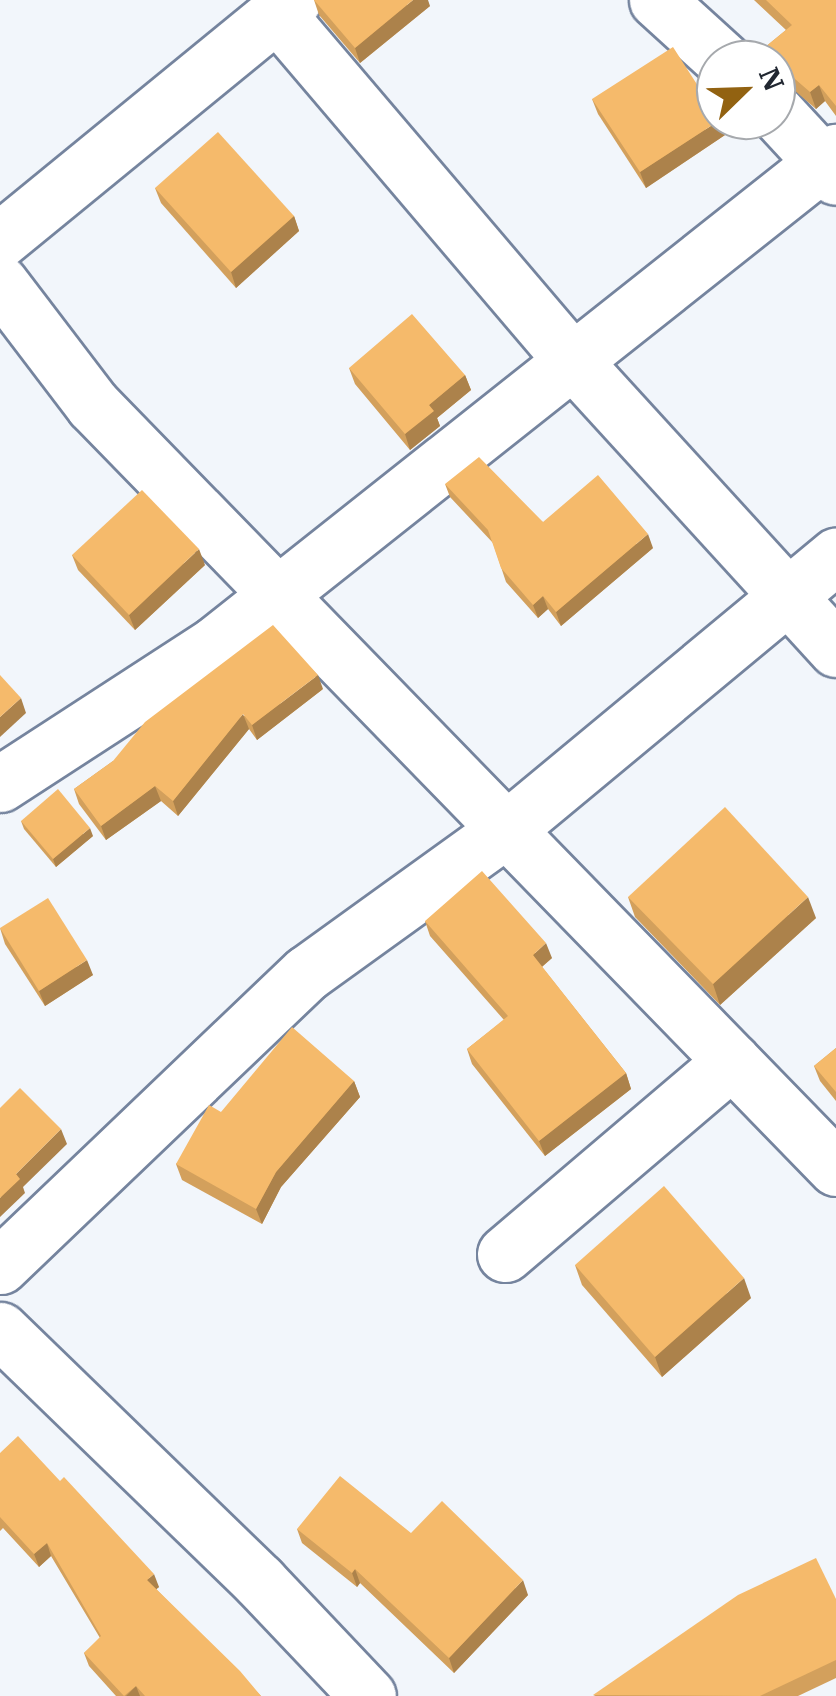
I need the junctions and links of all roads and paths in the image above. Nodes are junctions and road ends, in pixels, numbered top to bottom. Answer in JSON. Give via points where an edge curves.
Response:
{"nodes":[{"id":1,"x":657,"y":0,"type":"edge"},
{"id":2,"x":286,"y":8,"type":"edge"},
{"id":3,"x":701,"y":40,"type":"edge"},
{"id":4,"x":796,"y":131,"type":"edge"},
{"id":5,"x":831,"y":164,"type":"edge"},
{"id":6,"x":0,"y":240,"type":"edge"},
{"id":7,"x":0,"y":283,"type":"edge"},
{"id":8,"x":572,"y":362,"type":"junction"},
{"id":9,"x":836,"y":556,"type":"edge"},
{"id":10,"x":278,"y":594,"type":"junction"},
{"id":11,"x":789,"y":597,"type":"junction"},
{"id":12,"x":836,"y":649,"type":"edge"},
{"id":13,"x":0,"y":784,"type":"edge"},
{"id":14,"x":507,"y":829,"type":"junction"},
{"id":15,"x":732,"y":1061,"type":"junction"},
{"id":16,"x":836,"y":1168,"type":"edge"},
{"id":17,"x":505,"y":1254,"type":"dead end"},
{"id":18,"x":0,"y":1266,"type":"edge"},
{"id":19,"x":0,"y":1330,"type":"edge"},
{"id":20,"x":368,"y":1696,"type":"edge"}],
"edges":[{"from":1,"to":3,"type":"street"},
{"from":2,"to":6,"type":"street"},
{"from":2,"to":8,"type":"street"},
{"from":4,"to":5,"type":"street"},
{"from":5,"to":8,"type":"street"},
{"from":7,"to":10,"type":"street","via":[[93,404]]},
{"from":8,"to":10,"type":"street"},
{"from":8,"to":11,"type":"street"},
{"from":9,"to":11,"type":"street"},
{"from":10,"to":13,"type":"street","via":[[214,645]]},
{"from":10,"to":14,"type":"street"},
{"from":11,"to":12,"type":"street"},
{"from":11,"to":14,"type":"street"},
{"from":14,"to":15,"type":"street"},
{"from":14,"to":18,"type":"street","via":[[307,973]]},
{"from":15,"to":16,"type":"street"},
{"from":15,"to":17,"type":"street"},
{"from":19,"to":20,"type":"street","via":[[259,1580]]}]}
